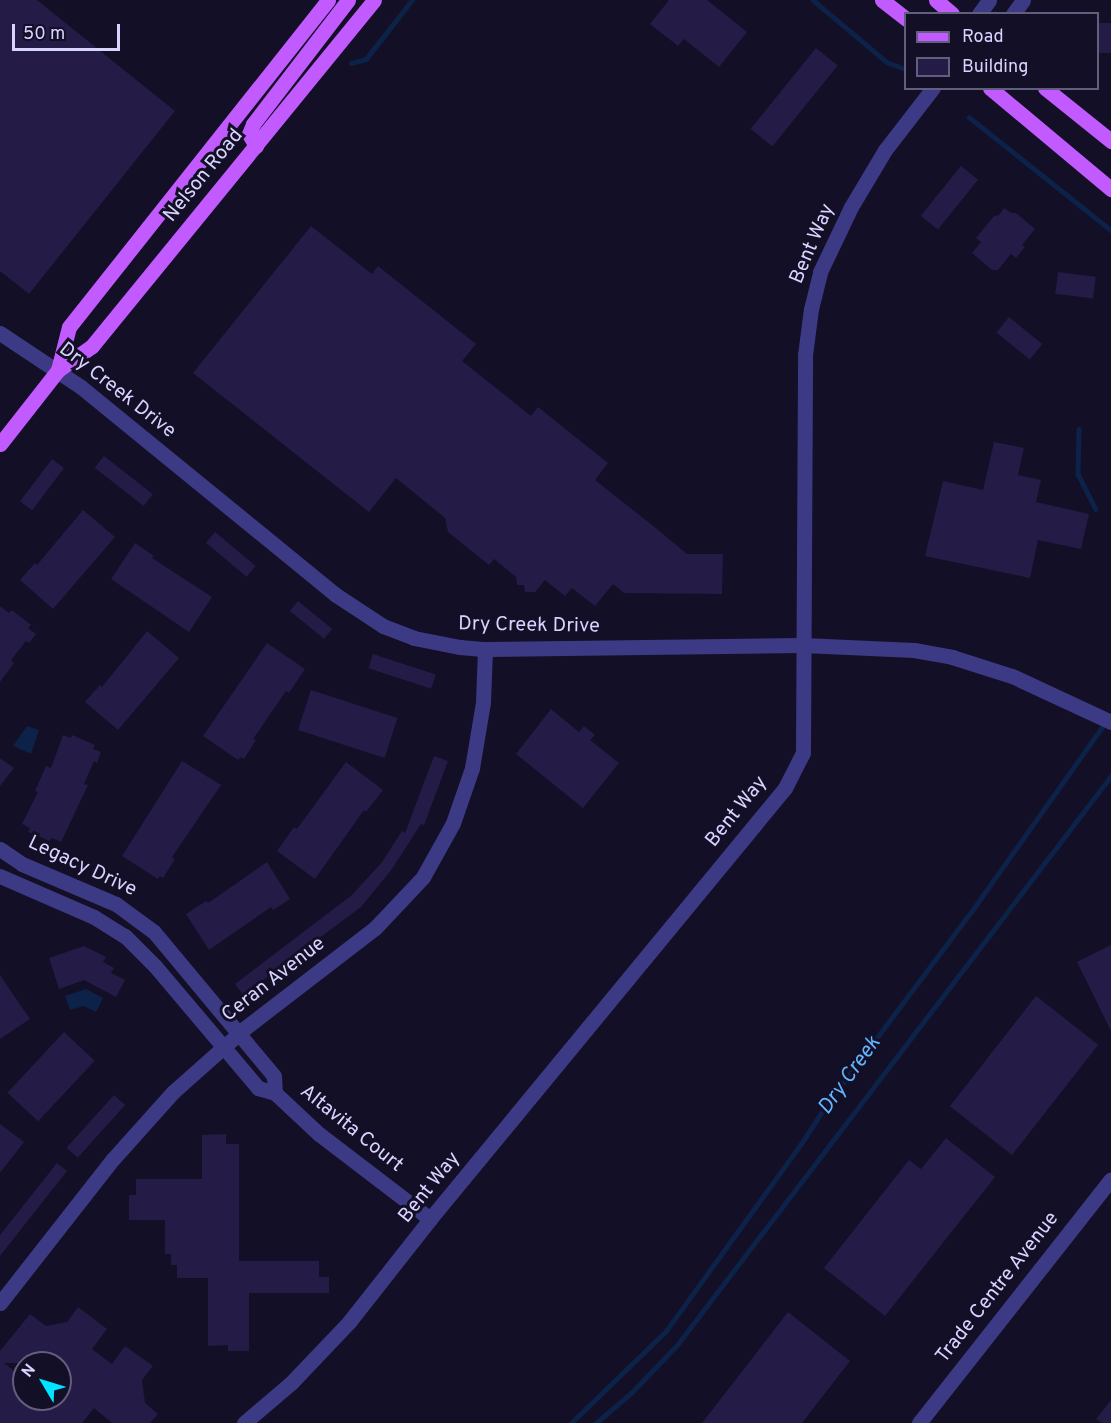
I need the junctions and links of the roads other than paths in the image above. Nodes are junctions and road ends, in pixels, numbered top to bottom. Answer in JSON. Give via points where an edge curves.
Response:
{"nodes":[{"id":1,"x":328,"y":0,"type":"edge"},
{"id":2,"x":348,"y":0,"type":"edge"},
{"id":3,"x":374,"y":0,"type":"edge"},
{"id":4,"x":882,"y":0,"type":"edge"},
{"id":5,"x":936,"y":0,"type":"edge"},
{"id":6,"x":1023,"y":0,"type":"edge"},
{"id":7,"x":950,"y":12,"type":"edge"},
{"id":8,"x":1014,"y":12,"type":"edge"},
{"id":9,"x":904,"y":17,"type":"edge"},
{"id":10,"x":931,"y":90,"type":"edge"},
{"id":11,"x":992,"y":90,"type":"edge"},
{"id":12,"x":1047,"y":90,"type":"edge"},
{"id":13,"x":1111,"y":141,"type":"edge"},
{"id":14,"x":256,"y":146,"type":"junction"},
{"id":15,"x":1111,"y":189,"type":"edge"},
{"id":16,"x":0,"y":333,"type":"edge"},
{"id":17,"x":58,"y":370,"type":"junction"},
{"id":18,"x":0,"y":444,"type":"edge"},
{"id":19,"x":803,"y":645,"type":"junction"},
{"id":20,"x":485,"y":649,"type":"junction"},
{"id":21,"x":1111,"y":722,"type":"edge"},
{"id":22,"x":0,"y":849,"type":"edge"},
{"id":23,"x":0,"y":876,"type":"edge"},
{"id":24,"x":239,"y":1033,"type":"junction"},
{"id":25,"x":223,"y":1046,"type":"junction"},
{"id":26,"x":275,"y":1093,"type":"junction"},
{"id":27,"x":1111,"y":1179,"type":"edge"},
{"id":28,"x":430,"y":1219,"type":"junction"},
{"id":29,"x":0,"y":1303,"type":"edge"},
{"id":30,"x":244,"y":1423,"type":"edge"},
{"id":31,"x":919,"y":1423,"type":"edge"}],
"edges":[{"from":1,"to":17,"type":"main road","name":"Nelson Road","via":[[69,327]]},
{"from":2,"to":14,"type":"main road","via":[[253,124],[249,134]]},
{"from":3,"to":14,"type":"main road","name":"Nelson Road"},
{"from":4,"to":9,"type":"main road"},
{"from":5,"to":7,"type":"main road"},
{"from":6,"to":8,"type":"street"},
{"from":10,"to":19,"type":"street","name":"Bent Way","via":[[885,150],[851,207],[830,248],[814,295],[805,355]]},
{"from":11,"to":15,"type":"main road"},
{"from":12,"to":13,"type":"main road"},
{"from":14,"to":17,"type":"main road","name":"Nelson Road","via":[[92,346]]},
{"from":16,"to":17,"type":"street","name":"Dry Creek Drive"},
{"from":17,"to":18,"type":"main road","name":"Nelson Road"},
{"from":17,"to":20,"type":"street","name":"Dry Creek Drive","via":[[366,616],[414,638]]},
{"from":19,"to":20,"type":"street","name":"Dry Creek Drive"},
{"from":19,"to":21,"type":"street","name":"Dry Creek Drive","via":[[914,650],[952,657],[1012,676]]},
{"from":19,"to":28,"type":"street","name":"Bent Way","via":[[803,753],[785,788]]},
{"from":20,"to":24,"type":"street","name":"Ceran Avenue","via":[[483,702],[472,768],[453,823],[430,866],[375,928]]},
{"from":22,"to":24,"type":"street","name":"Legacy Drive","via":[[22,864],[109,901],[141,920]]},
{"from":23,"to":25,"type":"street","name":"Legacy Drive","via":[[94,917],[125,936]]},
{"from":24,"to":25,"type":"street","name":"Ceran Avenue"},
{"from":24,"to":26,"type":"street","name":"Altavita Court","via":[[274,1076]]},
{"from":25,"to":26,"type":"street","name":"Altavita Court","via":[[258,1088]]},
{"from":25,"to":29,"type":"street","name":"Ceran Avenue","via":[[173,1092],[112,1159]]},
{"from":26,"to":28,"type":"street","name":"Altavita Court","via":[[319,1134]]},
{"from":27,"to":31,"type":"street","name":"Trade Centre Avenue"},
{"from":28,"to":30,"type":"street","name":"Bent Way","via":[[350,1323],[291,1383]]}]}
